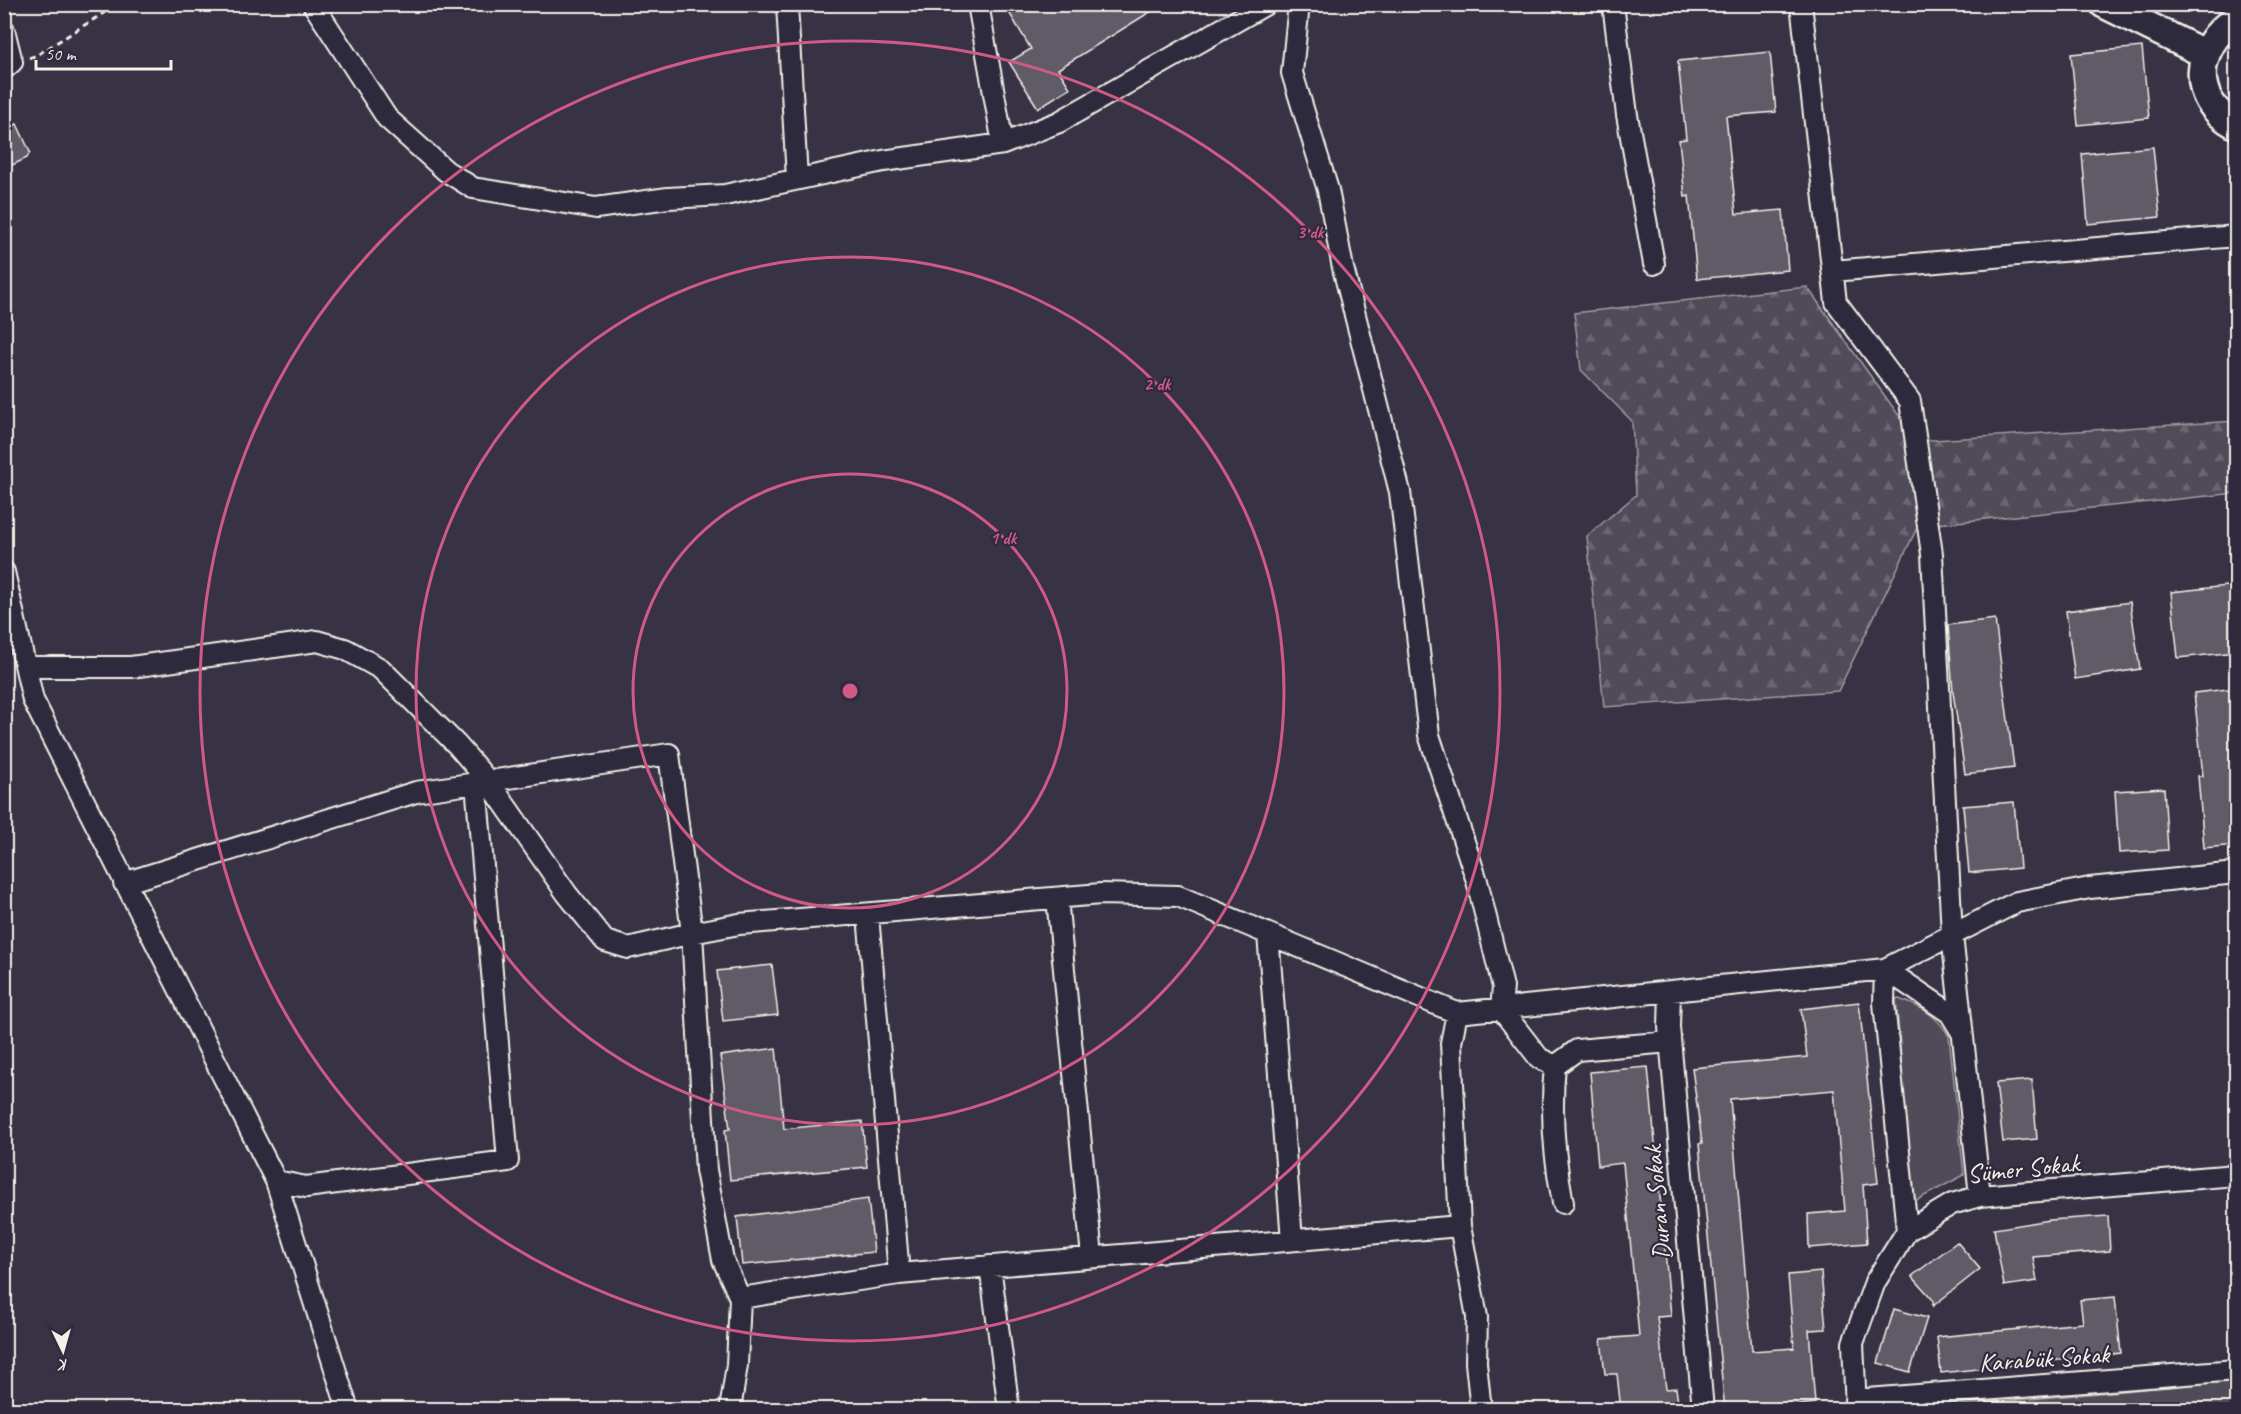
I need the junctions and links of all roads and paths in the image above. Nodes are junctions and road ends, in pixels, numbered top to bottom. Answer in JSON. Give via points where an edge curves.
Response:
{"nodes":[{"id":1,"x":118,"y":4,"type":"edge"},
{"id":2,"x":313,"y":4,"type":"edge"},
{"id":3,"x":786,"y":4,"type":"edge"},
{"id":4,"x":978,"y":4,"type":"edge"},
{"id":5,"x":1266,"y":4,"type":"edge"},
{"id":6,"x":1299,"y":4,"type":"edge"},
{"id":7,"x":1612,"y":4,"type":"edge"},
{"id":8,"x":1801,"y":4,"type":"edge"},
{"id":9,"x":2104,"y":4,"type":"edge"},
{"id":10,"x":2236,"y":19,"type":"edge"},
{"id":11,"x":4,"y":30,"type":"edge"},
{"id":12,"x":2205,"y":54,"type":"junction"},
{"id":13,"x":8,"y":66,"type":"edge"},
{"id":14,"x":2228,"y":119,"type":"edge"},
{"id":15,"x":2236,"y":141,"type":"edge"},
{"id":16,"x":1003,"y":144,"type":"junction"},
{"id":17,"x":797,"y":179,"type":"junction"},
{"id":18,"x":2236,"y":236,"type":"edge"},
{"id":19,"x":1654,"y":264,"type":"dead end"},
{"id":20,"x":1833,"y":271,"type":"junction"},
{"id":21,"x":4,"y":572,"type":"edge"},
{"id":22,"x":26,"y":667,"type":"junction"},
{"id":23,"x":482,"y":782,"type":"junction"},
{"id":24,"x":2236,"y":873,"type":"edge"},
{"id":25,"x":124,"y":883,"type":"junction"},
{"id":26,"x":1057,"y":898,"type":"junction"},
{"id":27,"x":868,"y":915,"type":"junction"},
{"id":28,"x":692,"y":933,"type":"junction"},
{"id":29,"x":1268,"y":933,"type":"junction"},
{"id":30,"x":1952,"y":935,"type":"junction"},
{"id":31,"x":1885,"y":969,"type":"junction"},
{"id":32,"x":1670,"y":991,"type":"junction"},
{"id":33,"x":1501,"y":1009,"type":"junction"},
{"id":34,"x":1456,"y":1013,"type":"junction"},
{"id":35,"x":1962,"y":1032,"type":"junction"},
{"id":36,"x":1670,"y":1042,"type":"junction"},
{"id":37,"x":1555,"y":1066,"type":"junction"},
{"id":38,"x":2236,"y":1175,"type":"edge"},
{"id":39,"x":276,"y":1181,"type":"junction"},
{"id":40,"x":1980,"y":1196,"type":"junction"},
{"id":41,"x":1563,"y":1203,"type":"dead end"},
{"id":42,"x":1460,"y":1226,"type":"junction"},
{"id":43,"x":1907,"y":1232,"type":"junction"},
{"id":44,"x":1292,"y":1240,"type":"junction"},
{"id":45,"x":1092,"y":1257,"type":"junction"},
{"id":46,"x":990,"y":1266,"type":"junction"},
{"id":47,"x":899,"y":1274,"type":"junction"},
{"id":48,"x":740,"y":1298,"type":"junction"},
{"id":49,"x":2236,"y":1370,"type":"edge"},
{"id":50,"x":1856,"y":1405,"type":"edge"},
{"id":51,"x":348,"y":1410,"type":"edge"},
{"id":52,"x":730,"y":1410,"type":"edge"},
{"id":53,"x":1008,"y":1410,"type":"edge"},
{"id":54,"x":1481,"y":1410,"type":"edge"},
{"id":55,"x":1703,"y":1410,"type":"edge"}],
"edges":[{"from":1,"to":13,"type":"path","via":[[37,55]]},
{"from":2,"to":17,"type":"street","via":[[387,118],[446,171],[473,188],[596,208],[725,195]]},
{"from":3,"to":17,"type":"street"},
{"from":4,"to":16,"type":"street"},
{"from":5,"to":16,"type":"street","via":[[1059,122]]},
{"from":6,"to":33,"type":"street","via":[[1292,73],[1328,190],[1343,267],[1400,492],[1429,735],[1477,881],[1503,987]]},
{"from":7,"to":19,"type":"street"},
{"from":8,"to":20,"type":"street"},
{"from":9,"to":12,"type":"street"},
{"from":10,"to":12,"type":"street","via":[[2222,28]]},
{"from":11,"to":13,"type":"street"},
{"from":12,"to":14,"type":"street","via":[[2202,79],[2208,97]]},
{"from":14,"to":15,"type":"street"},
{"from":16,"to":17,"type":"street","via":[[883,161]]},
{"from":18,"to":20,"type":"street"},
{"from":20,"to":30,"type":"street","via":[[1836,302],[1910,400],[1932,554]]},
{"from":21,"to":22,"type":"street"},
{"from":22,"to":23,"type":"street","via":[[131,667],[317,641],[345,649],[381,669],[457,745]]},
{"from":22,"to":25,"type":"street","via":[[33,700]]},
{"from":23,"to":25,"type":"street","via":[[416,792]]},
{"from":23,"to":28,"type":"street","via":[[605,941],[628,948]]},
{"from":23,"to":28,"type":"street","via":[[669,754]]},
{"from":23,"to":39,"type":"street","via":[[508,1161],[306,1187]]},
{"from":24,"to":30,"type":"street","via":[[2090,888],[2017,902]]},
{"from":25,"to":39,"type":"street"},
{"from":26,"to":27,"type":"street"},
{"from":26,"to":29,"type":"street","via":[[1101,894],[1178,896]]},
{"from":26,"to":45,"type":"street"},
{"from":27,"to":28,"type":"street","via":[[739,924]]},
{"from":27,"to":47,"type":"street"},
{"from":28,"to":48,"type":"street","via":[[706,1170],[723,1260]]},
{"from":29,"to":34,"type":"street"},
{"from":29,"to":44,"type":"street"},
{"from":30,"to":31,"type":"street"},
{"from":30,"to":35,"type":"street"},
{"from":31,"to":32,"type":"street"},
{"from":31,"to":35,"type":"street","via":[[1950,1013]]},
{"from":31,"to":43,"type":"street","via":[[1884,1003]]},
{"from":32,"to":33,"type":"street"},
{"from":32,"to":36,"type":"street","name":"Duran Sokak"},
{"from":33,"to":34,"type":"street"},
{"from":33,"to":37,"type":"street","via":[[1539,1058]]},
{"from":34,"to":42,"type":"street","via":[[1451,1043]]},
{"from":35,"to":40,"type":"street"},
{"from":36,"to":37,"type":"street","via":[[1577,1050]]},
{"from":36,"to":55,"type":"street","name":"Duran Sokak"},
{"from":37,"to":41,"type":"street","via":[[1551,1104]]},
{"from":38,"to":40,"type":"street","name":"Sümer Sokak"},
{"from":39,"to":51,"type":"street"},
{"from":40,"to":43,"type":"street","name":"Sümer Sokak","via":[[1952,1204]]},
{"from":42,"to":44,"type":"street"},
{"from":42,"to":54,"type":"street","via":[[1477,1317]]},
{"from":43,"to":50,"type":"street","name":"Sümer Sokak","via":[[1875,1282],[1853,1343]]},
{"from":44,"to":45,"type":"street"},
{"from":45,"to":46,"type":"street"},
{"from":46,"to":47,"type":"street"},
{"from":46,"to":53,"type":"street"},
{"from":47,"to":48,"type":"street"},
{"from":48,"to":52,"type":"street"},
{"from":49,"to":50,"type":"street","name":"Karabük Sokak"}]}
